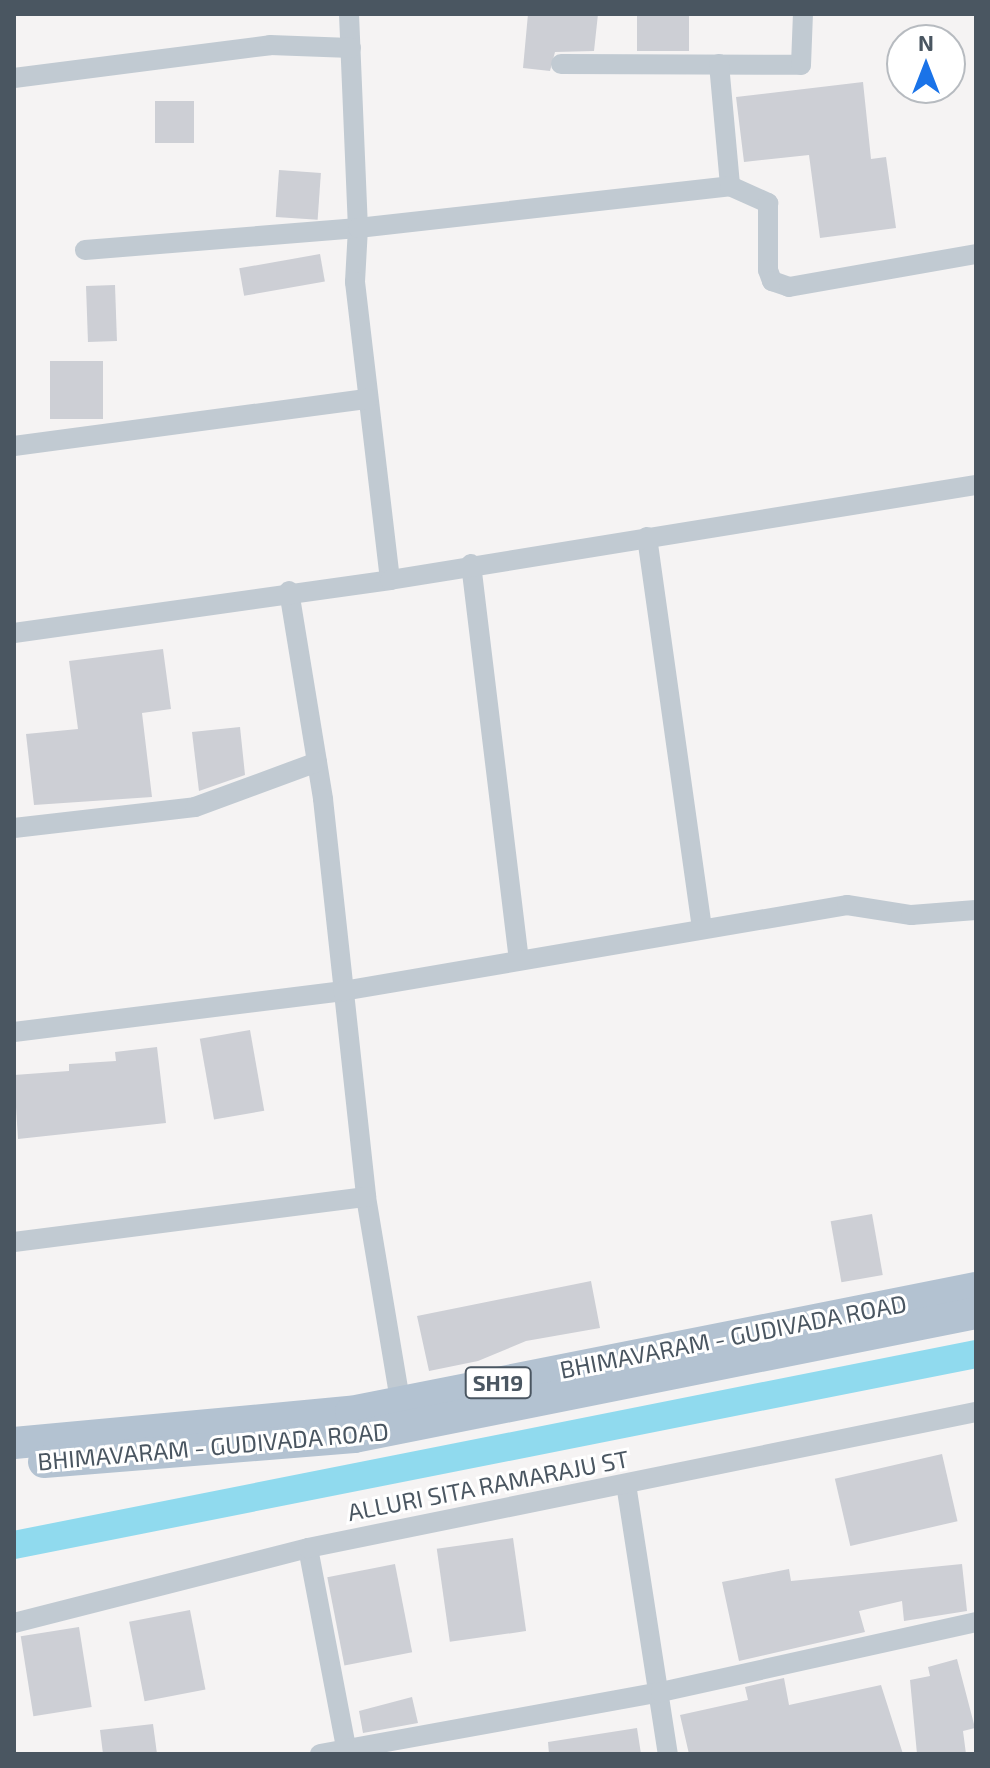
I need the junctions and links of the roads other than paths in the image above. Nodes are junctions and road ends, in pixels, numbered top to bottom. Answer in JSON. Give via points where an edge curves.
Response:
{"nodes":[{"id":1,"x":349,"y":14,"type":"edge"},
{"id":2,"x":803,"y":14,"type":"edge"},
{"id":3,"x":351,"y":48,"type":"junction"},
{"id":4,"x":561,"y":64,"type":"dead end"},
{"id":5,"x":719,"y":64,"type":"junction"},
{"id":6,"x":14,"y":78,"type":"edge"},
{"id":7,"x":730,"y":186,"type":"junction"},
{"id":8,"x":358,"y":228,"type":"junction"},
{"id":9,"x":85,"y":250,"type":"dead end"},
{"id":10,"x":976,"y":254,"type":"edge"},
{"id":11,"x":368,"y":399,"type":"junction"},
{"id":12,"x":14,"y":446,"type":"edge"},
{"id":13,"x":976,"y":485,"type":"edge"},
{"id":14,"x":647,"y":537,"type":"junction"},
{"id":15,"x":471,"y":564,"type":"junction"},
{"id":16,"x":390,"y":580,"type":"junction"},
{"id":17,"x":289,"y":591,"type":"junction"},
{"id":18,"x":14,"y":633,"type":"edge"},
{"id":19,"x":317,"y":762,"type":"junction"},
{"id":20,"x":14,"y":828,"type":"edge"},
{"id":21,"x":976,"y":910,"type":"edge"},
{"id":22,"x":702,"y":927,"type":"junction"},
{"id":23,"x":519,"y":958,"type":"junction"},
{"id":24,"x":343,"y":991,"type":"junction"},
{"id":25,"x":14,"y":1032,"type":"edge"},
{"id":26,"x":366,"y":1197,"type":"junction"},
{"id":27,"x":14,"y":1242,"type":"edge"},
{"id":28,"x":976,"y":1288,"type":"edge"},
{"id":29,"x":976,"y":1313,"type":"edge"},
{"id":30,"x":976,"y":1412,"type":"edge"},
{"id":31,"x":402,"y":1414,"type":"junction"},
{"id":32,"x":14,"y":1443,"type":"edge"},
{"id":33,"x":14,"y":1464,"type":"edge"},
{"id":34,"x":626,"y":1484,"type":"junction"},
{"id":35,"x":308,"y":1548,"type":"junction"},
{"id":36,"x":976,"y":1622,"type":"edge"},
{"id":37,"x":14,"y":1623,"type":"edge"},
{"id":38,"x":661,"y":1692,"type":"junction"},
{"id":39,"x":346,"y":1748,"type":"junction"},
{"id":40,"x":320,"y":1754,"type":"edge"},
{"id":41,"x":668,"y":1754,"type":"edge"}],
"edges":[{"from":1,"to":3,"type":"street"},
{"from":2,"to":5,"type":"street","via":[[801,65]]},
{"from":3,"to":6,"type":"street","via":[[270,45]]},
{"from":3,"to":8,"type":"street"},
{"from":4,"to":5,"type":"street"},
{"from":5,"to":7,"type":"street"},
{"from":7,"to":8,"type":"street"},
{"from":7,"to":10,"type":"street","via":[[768,203],[768,270],[772,281],[789,287]]},
{"from":8,"to":9,"type":"street"},
{"from":8,"to":11,"type":"street","via":[[355,282]]},
{"from":11,"to":12,"type":"street"},
{"from":11,"to":16,"type":"street"},
{"from":13,"to":14,"type":"street"},
{"from":14,"to":15,"type":"street"},
{"from":14,"to":22,"type":"street"},
{"from":15,"to":16,"type":"street"},
{"from":15,"to":23,"type":"street"},
{"from":16,"to":17,"type":"street"},
{"from":17,"to":18,"type":"street"},
{"from":17,"to":19,"type":"street"},
{"from":19,"to":20,"type":"street","via":[[195,807]]},
{"from":19,"to":24,"type":"street"},
{"from":21,"to":22,"type":"street","via":[[911,915],[847,905]]},
{"from":22,"to":23,"type":"street"},
{"from":23,"to":24,"type":"street"},
{"from":24,"to":25,"type":"street"},
{"from":24,"to":26,"type":"street"},
{"from":26,"to":27,"type":"street"},
{"from":26,"to":31,"type":"street"},
{"from":28,"to":31,"type":"main road","name":"BHIMAVARAM - GUDIVADA ROAD","number":"SH19"},
{"from":29,"to":31,"type":"main road","name":"BHIMAVARAM - GUDIVADA ROAD","number":"SH19"},
{"from":30,"to":34,"type":"street","name":"ALLURI SITA RAMARAJU ST"},
{"from":31,"to":32,"type":"main road","name":"BHIMAVARAM - GUDIVADA ROAD","number":"SH19","via":[[351,1412]]},
{"from":31,"to":33,"type":"main road","name":"BHIMAVARAM - GUDIVADA ROAD","number":"SH19","via":[[354,1437]]},
{"from":34,"to":35,"type":"street","name":"ALLURI SITA RAMARAJU ST"},
{"from":34,"to":38,"type":"street"},
{"from":35,"to":37,"type":"street","name":"ALLURI SITA RAMARAJU ST"},
{"from":35,"to":39,"type":"street"},
{"from":36,"to":38,"type":"street"},
{"from":38,"to":39,"type":"street"},
{"from":38,"to":41,"type":"street"},
{"from":39,"to":40,"type":"street"}]}
